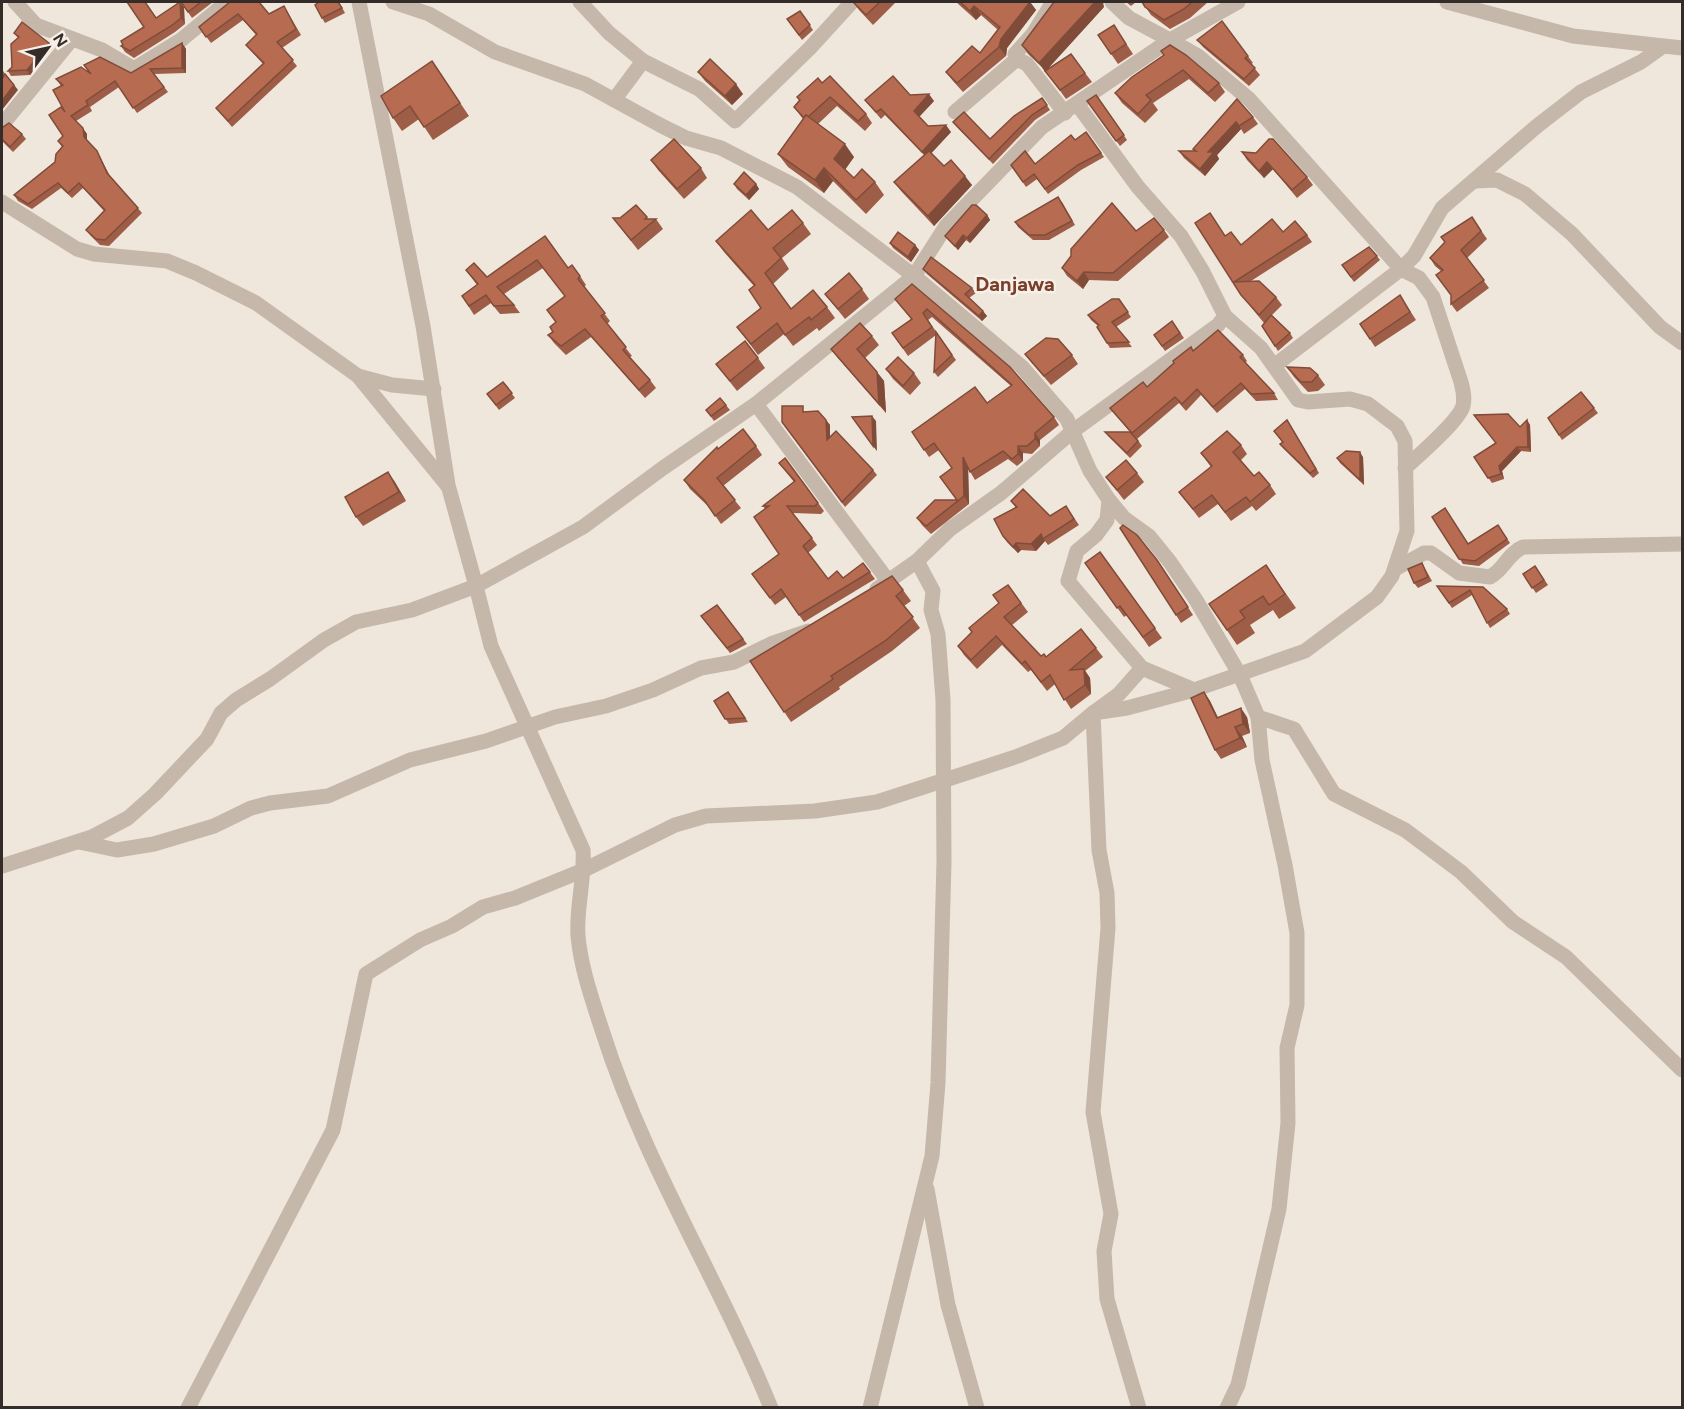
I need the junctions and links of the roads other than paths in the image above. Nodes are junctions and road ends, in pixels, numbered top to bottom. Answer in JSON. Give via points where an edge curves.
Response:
{"nodes":[{"id":1,"x":15,"y":2,"type":"edge"},
{"id":2,"x":227,"y":2,"type":"edge"},
{"id":3,"x":359,"y":2,"type":"edge"},
{"id":4,"x":393,"y":2,"type":"edge"},
{"id":5,"x":580,"y":2,"type":"edge"},
{"id":6,"x":852,"y":2,"type":"edge"},
{"id":7,"x":1053,"y":2,"type":"edge"},
{"id":8,"x":1112,"y":2,"type":"edge"},
{"id":9,"x":1238,"y":2,"type":"edge"},
{"id":10,"x":1447,"y":2,"type":"edge"},
{"id":11,"x":72,"y":39,"type":"junction"},
{"id":12,"x":1170,"y":40,"type":"junction"},
{"id":13,"x":1662,"y":47,"type":"junction"},
{"id":14,"x":1683,"y":48,"type":"edge"},
{"id":15,"x":1017,"y":59,"type":"junction"},
{"id":16,"x":644,"y":62,"type":"junction"},
{"id":17,"x":614,"y":100,"type":"junction"},
{"id":18,"x":1071,"y":109,"type":"junction"},
{"id":19,"x":955,"y":112,"type":"dead end"},
{"id":20,"x":2,"y":125,"type":"edge"},
{"id":21,"x":1474,"y":181,"type":"junction"},
{"id":22,"x":2,"y":202,"type":"edge"},
{"id":23,"x":1401,"y":268,"type":"junction"},
{"id":24,"x":914,"y":276,"type":"junction"},
{"id":25,"x":1225,"y":316,"type":"junction"},
{"id":26,"x":1683,"y":343,"type":"edge"},
{"id":27,"x":1274,"y":366,"type":"junction"},
{"id":28,"x":358,"y":376,"type":"junction"},
{"id":29,"x":434,"y":389,"type":"junction"},
{"id":30,"x":756,"y":404,"type":"junction"},
{"id":31,"x":1073,"y":431,"type":"junction"},
{"id":32,"x":1405,"y":468,"type":"junction"},
{"id":33,"x":448,"y":485,"type":"junction"},
{"id":34,"x":1109,"y":500,"type":"junction"},
{"id":35,"x":1683,"y":544,"type":"edge"},
{"id":36,"x":917,"y":561,"type":"junction"},
{"id":37,"x":1395,"y":569,"type":"junction"},
{"id":38,"x":889,"y":582,"type":"junction"},
{"id":39,"x":476,"y":586,"type":"junction"},
{"id":40,"x":859,"y":600,"type":"edge"},
{"id":41,"x":823,"y":622,"type":"edge"},
{"id":42,"x":1142,"y":668,"type":"junction"},
{"id":43,"x":1240,"y":675,"type":"junction"},
{"id":44,"x":1194,"y":690,"type":"junction"},
{"id":45,"x":1093,"y":713,"type":"junction"},
{"id":46,"x":1258,"y":717,"type":"junction"},
{"id":47,"x":529,"y":726,"type":"junction"},
{"id":48,"x":945,"y":780,"type":"junction"},
{"id":49,"x":79,"y":842,"type":"junction"},
{"id":50,"x":2,"y":866,"type":"edge"},
{"id":51,"x":584,"y":870,"type":"junction"},
{"id":52,"x":1683,"y":1070,"type":"edge"},
{"id":53,"x":926,"y":1183,"type":"junction"},
{"id":54,"x":188,"y":1407,"type":"edge"},
{"id":55,"x":771,"y":1407,"type":"edge"},
{"id":56,"x":870,"y":1407,"type":"edge"},
{"id":57,"x":977,"y":1407,"type":"edge"},
{"id":58,"x":1138,"y":1407,"type":"edge"},
{"id":59,"x":1227,"y":1407,"type":"edge"}],
"edges":[{"from":1,"to":11,"type":"street","via":[[36,25]]},
{"from":2,"to":11,"type":"street","via":[[181,40],[134,69],[102,50]]},
{"from":3,"to":29,"type":"street"},
{"from":4,"to":17,"type":"street","via":[[429,14],[495,52],[554,72]]},
{"from":5,"to":16,"type":"street"},
{"from":6,"to":16,"type":"street","via":[[735,121],[699,89]]},
{"from":7,"to":15,"type":"street","via":[[1015,54]]},
{"from":8,"to":12,"type":"street","via":[[1129,18]]},
{"from":9,"to":12,"type":"street"},
{"from":10,"to":13,"type":"street","via":[[1573,36]]},
{"from":11,"to":20,"type":"street"},
{"from":12,"to":18,"type":"street"},
{"from":12,"to":23,"type":"street","via":[[1198,56],[1249,99]]},
{"from":13,"to":14,"type":"street"},
{"from":13,"to":21,"type":"street","via":[[1581,92]]},
{"from":15,"to":18,"type":"street","via":[[1027,64]]},
{"from":15,"to":19,"type":"street"},
{"from":16,"to":17,"type":"street"},
{"from":17,"to":24,"type":"street","via":[[686,138],[721,148],[797,187]]},
{"from":18,"to":24,"type":"street","via":[[1042,127],[946,225]]},
{"from":18,"to":25,"type":"street","via":[[1181,236]]},
{"from":21,"to":23,"type":"street","via":[[1442,208],[1414,256]]},
{"from":21,"to":26,"type":"street","via":[[1497,180],[1524,194],[1572,234],[1660,327]]},
{"from":22,"to":28,"type":"street","via":[[77,249],[167,261],[196,273],[256,303]]},
{"from":23,"to":27,"type":"street"},
{"from":23,"to":32,"type":"street","via":[[1419,278],[1433,297],[1465,396],[1456,417]]},
{"from":24,"to":30,"type":"street"},
{"from":24,"to":31,"type":"street","via":[[1022,367],[1068,419]]},
{"from":25,"to":27,"type":"street","via":[[1261,348]]},
{"from":25,"to":31,"type":"street"},
{"from":27,"to":32,"type":"street","via":[[1298,399],[1350,399],[1385,414],[1404,441]]},
{"from":28,"to":29,"type":"street","via":[[392,385]]},
{"from":28,"to":33,"type":"street"},
{"from":29,"to":33,"type":"street"},
{"from":30,"to":38,"type":"street"},
{"from":30,"to":39,"type":"street","via":[[583,527]]},
{"from":31,"to":34,"type":"street","via":[[1090,471]]},
{"from":31,"to":36,"type":"street","via":[[1001,493],[950,529]]},
{"from":32,"to":37,"type":"street","via":[[1407,531]]},
{"from":33,"to":39,"type":"street"},
{"from":34,"to":42,"type":"street","via":[[1107,520],[1077,551],[1068,582]]},
{"from":34,"to":43,"type":"street","via":[[1124,518],[1149,536],[1170,562]]},
{"from":35,"to":37,"type":"street","via":[[1522,547],[1490,576],[1460,573],[1431,553]]},
{"from":36,"to":38,"type":"street"},
{"from":36,"to":48,"type":"street","via":[[933,591],[931,609],[938,634]]},
{"from":37,"to":43,"type":"street","via":[[1377,597],[1329,636],[1305,651]]},
{"from":38,"to":40,"type":"street"},
{"from":39,"to":47,"type":"street","via":[[491,646]]},
{"from":39,"to":49,"type":"street","via":[[412,610],[356,622],[324,640],[221,713],[207,739],[128,818]]},
{"from":41,"to":47,"type":"street","via":[[734,662],[700,668],[606,706]]},
{"from":42,"to":44,"type":"street"},
{"from":42,"to":45,"type":"street"},
{"from":43,"to":44,"type":"street"},
{"from":43,"to":46,"type":"street"},
{"from":44,"to":45,"type":"street"},
{"from":45,"to":48,"type":"street","via":[[1064,738]]},
{"from":45,"to":58,"type":"street","via":[[1099,850],[1107,893],[1108,928],[1093,1112],[1111,1214],[1104,1251],[1107,1299]]},
{"from":46,"to":52,"type":"street","via":[[1294,729],[1334,794],[1405,830],[1461,872],[1514,922],[1566,957]]},
{"from":46,"to":59,"type":"street","via":[[1265,778],[1297,933],[1297,1005],[1287,1048],[1288,1123],[1279,1209],[1240,1376]]},
{"from":47,"to":49,"type":"street","via":[[410,760],[328,796],[251,808],[214,826],[154,844],[117,850]]},
{"from":47,"to":51,"type":"street","via":[[574,827]]},
{"from":48,"to":51,"type":"street","via":[[877,802],[815,811],[706,816],[675,825]]},
{"from":48,"to":53,"type":"street","via":[[938,1083]]},
{"from":49,"to":50,"type":"street"},
{"from":51,"to":54,"type":"street","via":[[483,908],[420,940],[366,974],[333,1130]]},
{"from":51,"to":55,"type":"street","via":[[578,937],[614,1070],[660,1179],[718,1291]]},
{"from":53,"to":56,"type":"street"},
{"from":53,"to":57,"type":"street","via":[[948,1305]]}]}
